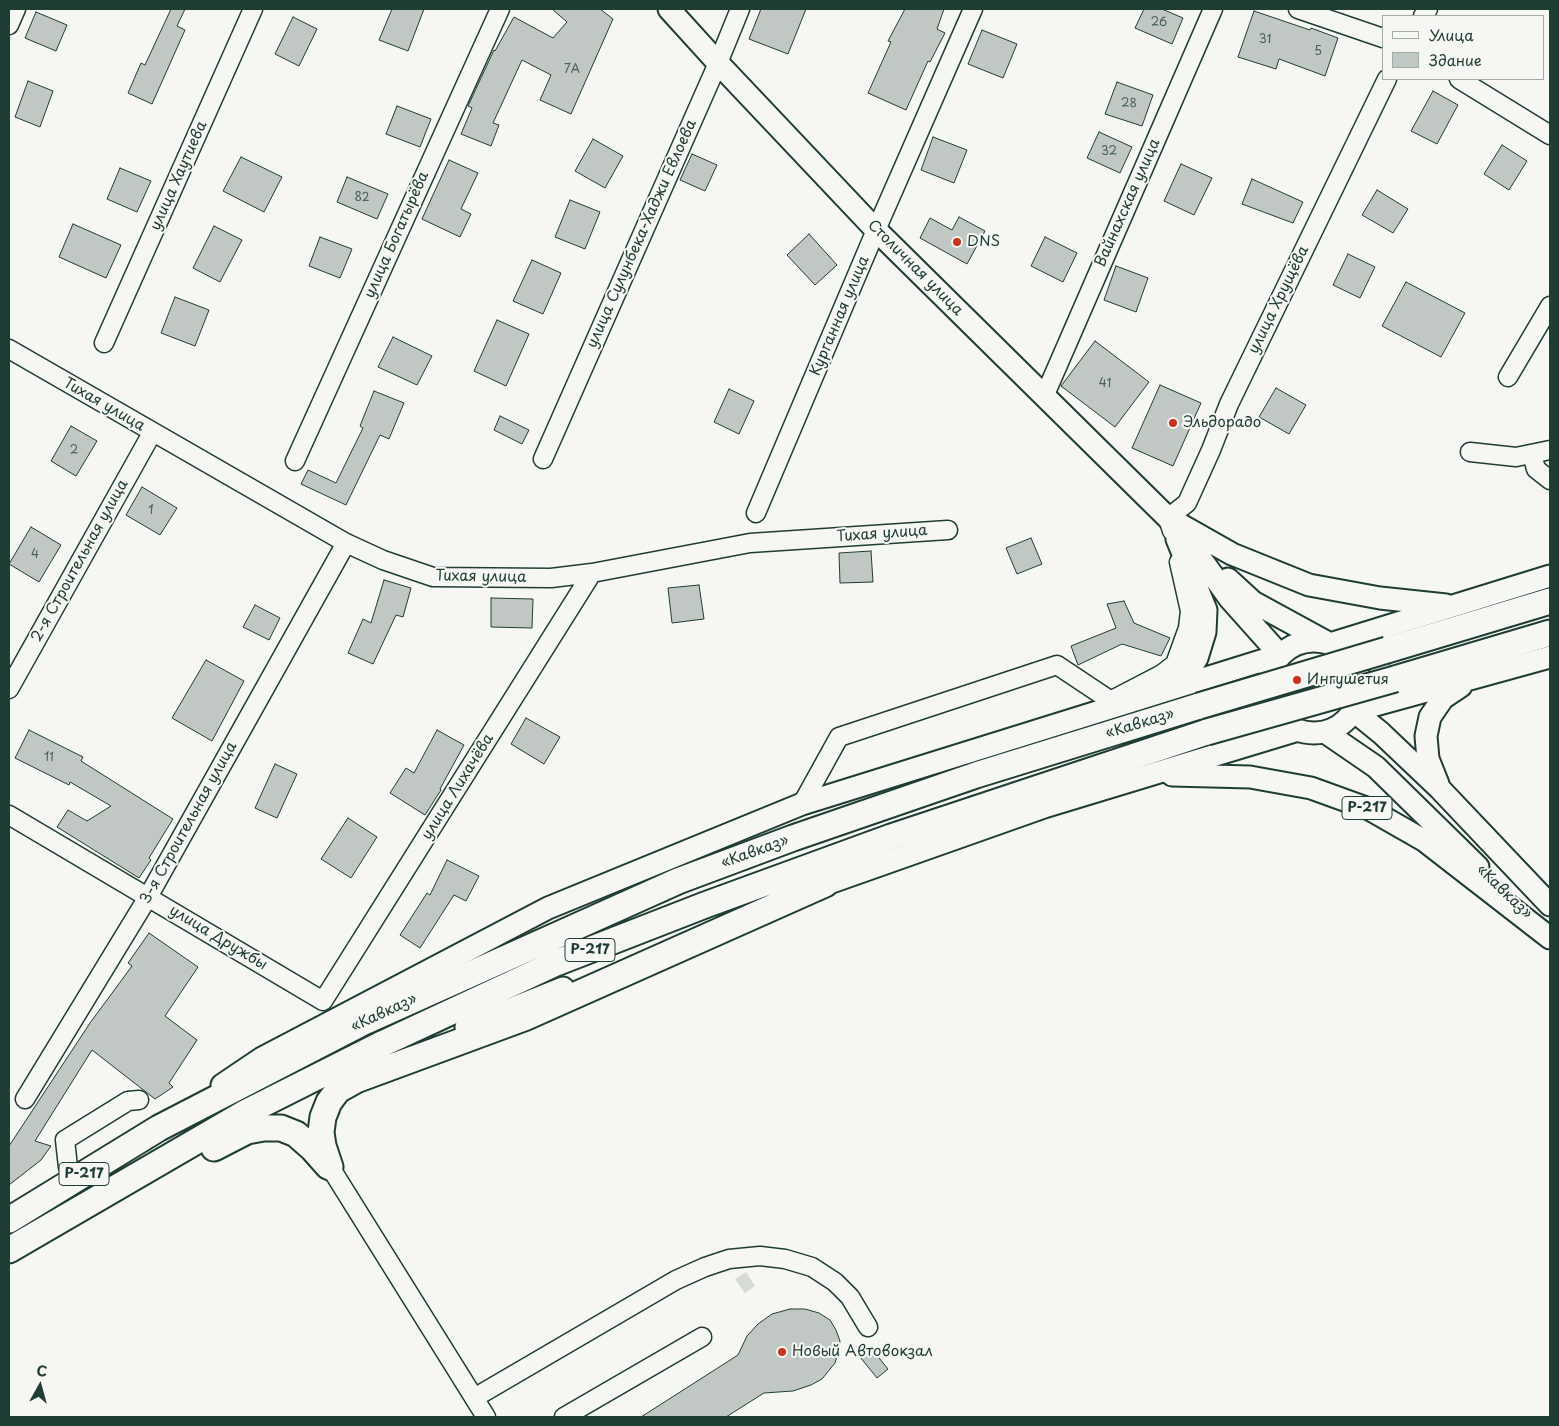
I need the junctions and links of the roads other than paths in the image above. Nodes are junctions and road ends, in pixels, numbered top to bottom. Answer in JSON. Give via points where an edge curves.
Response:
{"nodes":[{"id":1,"x":16,"y":9,"type":"edge"},
{"id":2,"x":253,"y":9,"type":"edge"},
{"id":3,"x":500,"y":9,"type":"edge"},
{"id":4,"x":670,"y":9,"type":"edge"},
{"id":5,"x":740,"y":9,"type":"edge"},
{"id":6,"x":973,"y":9,"type":"edge"},
{"id":7,"x":1213,"y":9,"type":"edge"},
{"id":8,"x":1298,"y":9,"type":"edge"},
{"id":9,"x":9,"y":25,"type":"edge"},
{"id":10,"x":1382,"y":38,"type":"edge"},
{"id":11,"x":718,"y":63,"type":"junction"},
{"id":12,"x":1387,"y":80,"type":"edge"},
{"id":13,"x":1461,"y":80,"type":"edge"},
{"id":14,"x":1550,"y":135,"type":"edge"},
{"id":15,"x":876,"y":230,"type":"junction"},
{"id":16,"x":1550,"y":306,"type":"edge"},
{"id":17,"x":104,"y":343,"type":"dead end"},
{"id":18,"x":9,"y":350,"type":"edge"},
{"id":19,"x":1508,"y":377,"type":"dead end"},
{"id":20,"x":1044,"y":397,"type":"junction"},
{"id":21,"x":152,"y":433,"type":"junction"},
{"id":22,"x":1550,"y":450,"type":"edge"},
{"id":23,"x":1470,"y":452,"type":"dead end"},
{"id":24,"x":1532,"y":454,"type":"junction"},
{"id":25,"x":543,"y":459,"type":"dead end"},
{"id":26,"x":294,"y":460,"type":"dead end"},
{"id":27,"x":1550,"y":480,"type":"edge"},
{"id":28,"x":756,"y":513,"type":"dead end"},
{"id":29,"x":1168,"y":518,"type":"junction"},
{"id":30,"x":948,"y":530,"type":"dead end"},
{"id":31,"x":1188,"y":541,"type":"junction"},
{"id":32,"x":346,"y":543,"type":"junction"},
{"id":33,"x":592,"y":573,"type":"junction"},
{"id":34,"x":1550,"y":576,"type":"edge"},
{"id":35,"x":1550,"y":601,"type":"edge"},
{"id":36,"x":1457,"y":606,"type":"junction"},
{"id":37,"x":1550,"y":633,"type":"edge"},
{"id":38,"x":1330,"y":644,"type":"junction"},
{"id":39,"x":1280,"y":655,"type":"junction"},
{"id":40,"x":1550,"y":657,"type":"edge"},
{"id":41,"x":1470,"y":679,"type":"junction"},
{"id":42,"x":9,"y":689,"type":"edge"},
{"id":43,"x":1167,"y":692,"type":"junction"},
{"id":44,"x":1118,"y":703,"type":"junction"},
{"id":45,"x":1354,"y":711,"type":"junction"},
{"id":46,"x":1298,"y":730,"type":"junction"},
{"id":47,"x":1325,"y":732,"type":"junction"},
{"id":48,"x":1147,"y":775,"type":"junction"},
{"id":49,"x":1440,"y":789,"type":"junction"},
{"id":50,"x":802,"y":804,"type":"junction"},
{"id":51,"x":9,"y":815,"type":"edge"},
{"id":52,"x":825,"y":884,"type":"junction"},
{"id":53,"x":148,"y":897,"type":"junction"},
{"id":54,"x":1550,"y":904,"type":"edge"},
{"id":55,"x":1550,"y":938,"type":"edge"},
{"id":56,"x":323,"y":1002,"type":"joint"},
{"id":57,"x":280,"y":1094,"type":"junction"},
{"id":58,"x":25,"y":1099,"type":"dead end"},
{"id":59,"x":139,"y":1100,"type":"dead end"},
{"id":60,"x":159,"y":1128,"type":"junction"},
{"id":61,"x":68,"y":1167,"type":"dead end"},
{"id":62,"x":330,"y":1167,"type":"junction"},
{"id":63,"x":9,"y":1220,"type":"edge"},
{"id":64,"x":9,"y":1250,"type":"edge"},
{"id":65,"x":9,"y":1256,"type":"edge"},
{"id":66,"x":868,"y":1327,"type":"dead end"},
{"id":67,"x":702,"y":1337,"type":"dead end"},
{"id":68,"x":474,"y":1398,"type":"junction"},
{"id":69,"x":486,"y":1417,"type":"edge"},
{"id":70,"x":564,"y":1417,"type":"edge"}],
"edges":[{"from":1,"to":9,"type":"street"},
{"from":2,"to":17,"type":"street","name":"улица Хаутиева"},
{"from":3,"to":26,"type":"street","name":"улица Богатырёва"},
{"from":4,"to":11,"type":"main road","name":"Столичная улица"},
{"from":5,"to":11,"type":"street","name":"улица Сулунбека-Хаджи Евлоева"},
{"from":6,"to":15,"type":"street","name":"Курганная улица"},
{"from":7,"to":20,"type":"street","name":"Вайнахская улица"},
{"from":8,"to":10,"type":"street"},
{"from":11,"to":15,"type":"main road","name":"Столичная улица"},
{"from":11,"to":25,"type":"street","name":"улица Сулунбека-Хаджи Евлоева"},
{"from":12,"to":29,"type":"street","name":"улица Хрущёва","via":[[1229,404],[1187,503]]},
{"from":13,"to":14,"type":"street"},
{"from":15,"to":20,"type":"main road","name":"Столичная улица"},
{"from":15,"to":28,"type":"street","name":"Курганная улица"},
{"from":16,"to":19,"type":"street"},
{"from":18,"to":21,"type":"street","name":"Тихая улица"},
{"from":20,"to":29,"type":"main road","name":"Столичная улица"},
{"from":21,"to":32,"type":"street","name":"Тихая улица"},
{"from":21,"to":42,"type":"street","name":"2-я Строительная улица"},
{"from":22,"to":24,"type":"street"},
{"from":23,"to":24,"type":"street","via":[[1516,457]]},
{"from":24,"to":27,"type":"street","via":[[1536,468]]},
{"from":29,"to":31,"type":"main road"},
{"from":29,"to":36,"type":"main road","via":[[1232,554],[1309,585],[1380,598]]},
{"from":29,"to":43,"type":"main road","number":"Р-217","via":[[1206,610],[1206,632],[1185,678]]},
{"from":29,"to":44,"type":"street","via":[[1190,612],[1188,628],[1175,664]]},
{"from":30,"to":33,"type":"street","name":"Тихая улица","via":[[750,543]]},
{"from":31,"to":38,"type":"main road","via":[[1253,602]]},
{"from":31,"to":39,"type":"main road","via":[[1230,599]]},
{"from":32,"to":33,"type":"street","name":"Тихая улица","via":[[433,577],[551,578]]},
{"from":32,"to":53,"type":"street","name":"3-я Строительная улица"},
{"from":33,"to":56,"type":"street","name":"улица Лихачёва"},
{"from":34,"to":36,"type":"main road"},
{"from":35,"to":60,"type":"highway","name":"«Кавказ»","number":"Р-217","bridge":true,"via":[[976,775],[678,881],[366,1021]]},
{"from":36,"to":38,"type":"main road"},
{"from":37,"to":57,"type":"highway","name":"«Кавказ»","number":"Р-217","bridge":true,"via":[[1207,732],[891,837],[705,904],[556,963]]},
{"from":38,"to":39,"type":"main road","via":[[1303,642]]},
{"from":38,"to":45,"type":"main road","via":[[1345,653],[1356,667],[1360,694]]},
{"from":39,"to":43,"type":"main road","number":"Р-217"},
{"from":39,"to":46,"type":"main road","via":[[1271,671],[1269,698],[1283,721]]},
{"from":40,"to":41,"type":"main road"},
{"from":41,"to":45,"type":"main road"},
{"from":41,"to":49,"type":"main road","via":[[1443,698],[1430,717],[1426,736],[1428,759]]},
{"from":43,"to":44,"type":"main road","number":"Р-217"},
{"from":44,"to":50,"type":"main road","number":"Р-217"},
{"from":44,"to":50,"type":"street","via":[[1057,665],[839,737]]},
{"from":45,"to":47,"type":"main road","via":[[1342,724]]},
{"from":45,"to":49,"type":"main road","name":"«Кавказ»"},
{"from":46,"to":47,"type":"main road"},
{"from":46,"to":48,"type":"main road","number":"Р-217"},
{"from":47,"to":55,"type":"main road","name":"«Кавказ»","number":"Р-217","via":[[1376,767]]},
{"from":48,"to":52,"type":"main road","number":"Р-217","via":[[1044,807]]},
{"from":48,"to":55,"type":"main road","number":"Р-217","via":[[1250,777],[1311,788],[1369,809],[1425,841]]},
{"from":49,"to":54,"type":"main road","name":"«Кавказ»"},
{"from":50,"to":60,"type":"main road","number":"Р-217","via":[[548,908],[262,1058]]},
{"from":51,"to":53,"type":"street","name":"улица Дружбы"},
{"from":52,"to":57,"type":"main road","number":"Р-217","via":[[430,1041]]},
{"from":52,"to":62,"type":"highway","via":[[524,1018],[356,1080],[338,1090],[329,1102],[321,1132]]},
{"from":53,"to":56,"type":"street","name":"улица Дружбы"},
{"from":53,"to":58,"type":"street","name":"3-я Строительная улица"},
{"from":57,"to":64,"type":"highway","name":"«Кавказ»","number":"Р-217"},
{"from":59,"to":61,"type":"street","via":[[128,1101],[65,1140]]},
{"from":60,"to":63,"type":"highway","name":"«Кавказ»","number":"Р-217"},
{"from":62,"to":65,"type":"highway","via":[[296,1134],[281,1128],[248,1131],[48,1241]]},
{"from":62,"to":68,"type":"street"},
{"from":66,"to":68,"type":"street","via":[[850,1297],[812,1267],[760,1256],[729,1259],[676,1280]]},
{"from":67,"to":70,"type":"street"},
{"from":68,"to":69,"type":"street"}]}
